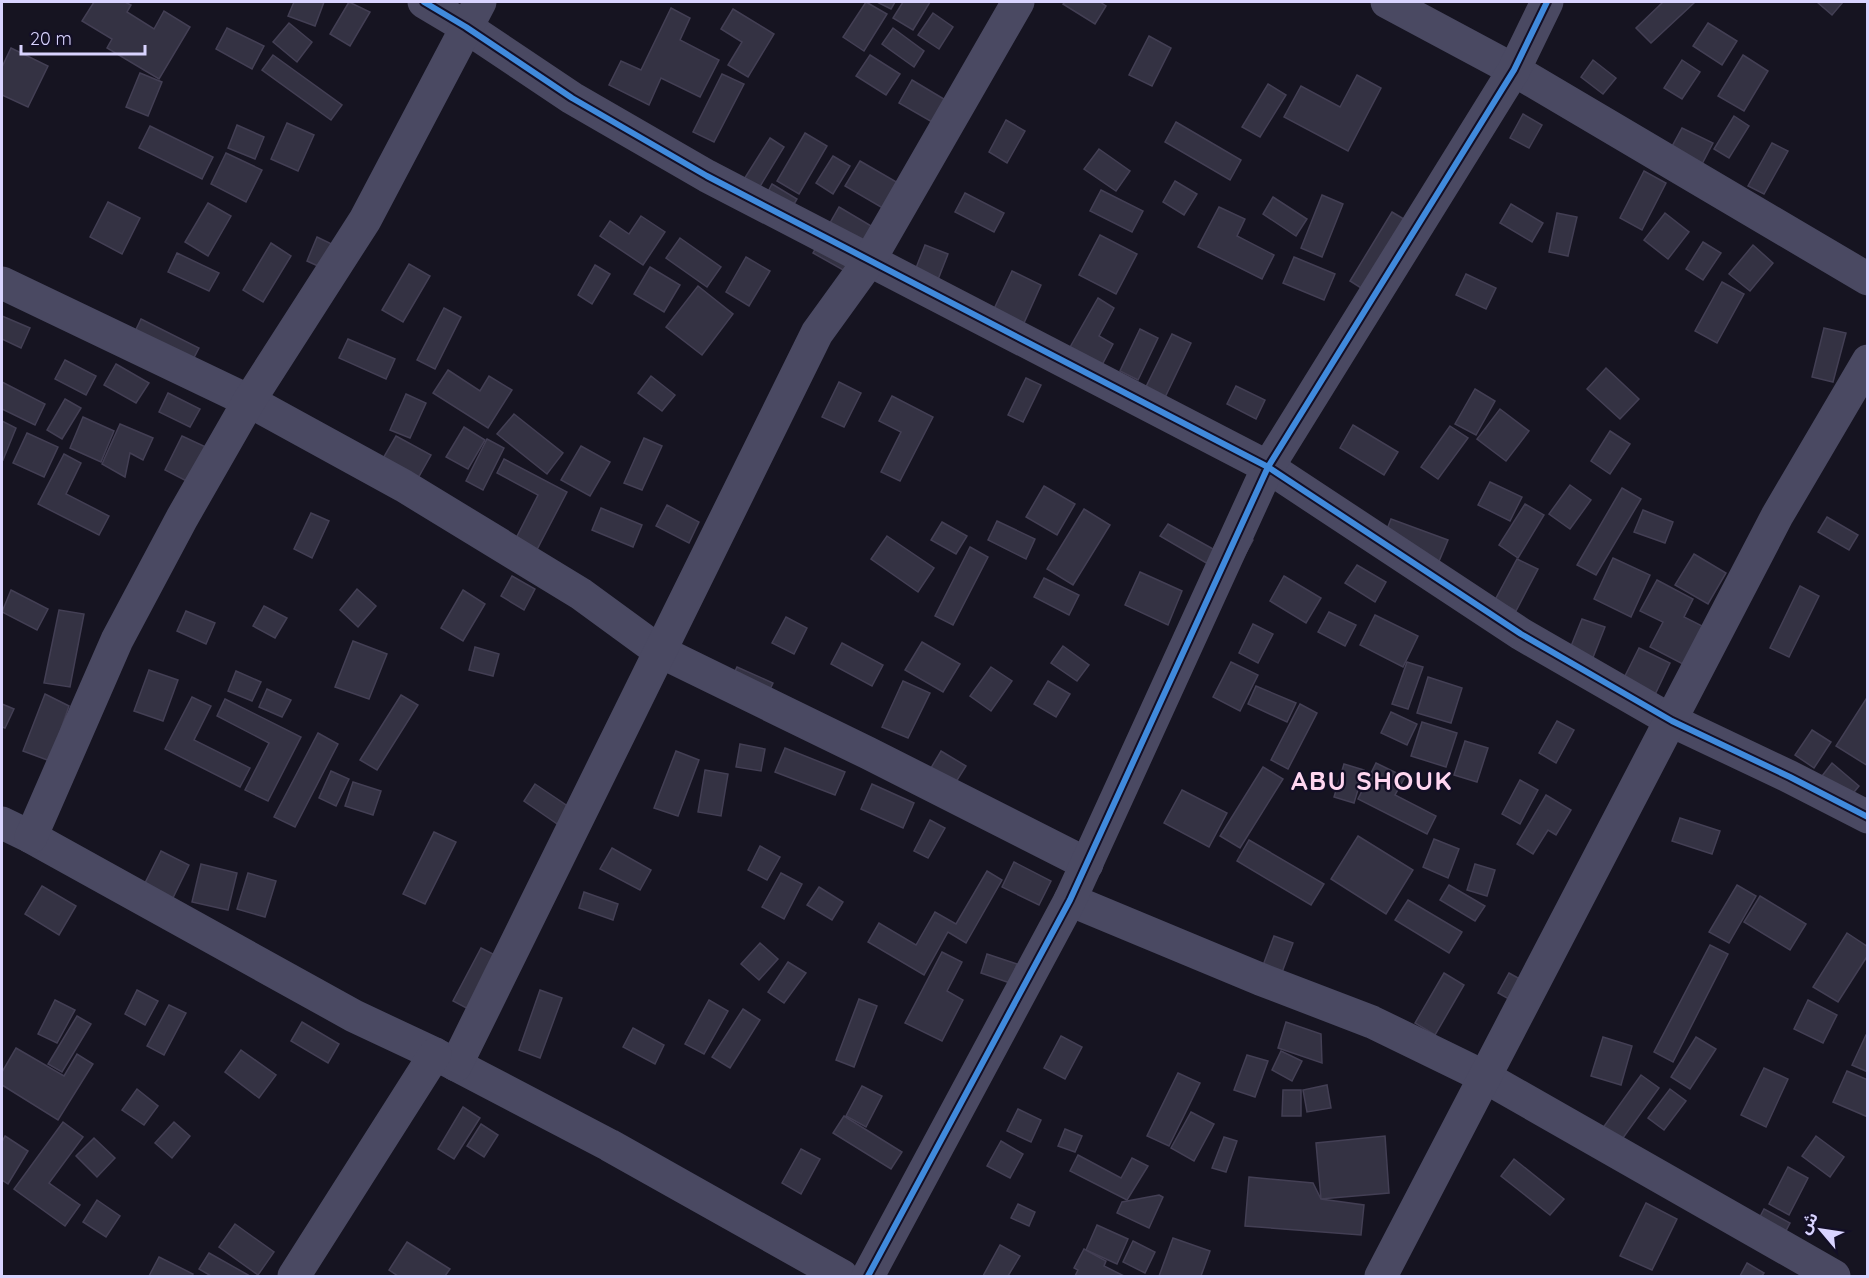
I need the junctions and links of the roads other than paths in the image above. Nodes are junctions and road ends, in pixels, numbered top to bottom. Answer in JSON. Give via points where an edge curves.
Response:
{"nodes":[{"id":1,"x":424,"y":2,"type":"edge"},
{"id":2,"x":1018,"y":2,"type":"edge"},
{"id":3,"x":1387,"y":2,"type":"edge"},
{"id":4,"x":1547,"y":2,"type":"edge"},
{"id":5,"x":473,"y":14,"type":"edge"},
{"id":6,"x":1514,"y":70,"type":"junction"},
{"id":7,"x":869,"y":261,"type":"junction"},
{"id":8,"x":1868,"y":279,"type":"edge"},
{"id":9,"x":2,"y":283,"type":"edge"},
{"id":10,"x":1868,"y":361,"type":"edge"},
{"id":11,"x":249,"y":401,"type":"junction"},
{"id":12,"x":1268,"y":468,"type":"junction"},
{"id":13,"x":658,"y":651,"type":"junction"},
{"id":14,"x":1672,"y":721,"type":"junction"},
{"id":15,"x":1868,"y":817,"type":"edge"},
{"id":16,"x":11,"y":834,"type":"edge"},
{"id":17,"x":1087,"y":864,"type":"junction"},
{"id":18,"x":1070,"y":900,"type":"junction"},
{"id":19,"x":445,"y":1059,"type":"junction"},
{"id":20,"x":1485,"y":1077,"type":"junction"},
{"id":21,"x":834,"y":1274,"type":"edge"},
{"id":22,"x":294,"y":1276,"type":"edge"},
{"id":23,"x":868,"y":1276,"type":"edge"},
{"id":24,"x":1381,"y":1276,"type":"edge"},
{"id":25,"x":1834,"y":1276,"type":"edge"}],
"edges":[{"from":1,"to":5,"type":"street"},
{"from":2,"to":7,"type":"street"},
{"from":3,"to":6,"type":"street"},
{"from":4,"to":6,"type":"street"},
{"from":5,"to":7,"type":"street","via":[[572,98],[707,176]]},
{"from":5,"to":11,"type":"street","via":[[365,220]]},
{"from":6,"to":8,"type":"street"},
{"from":6,"to":12,"type":"street"},
{"from":7,"to":12,"type":"street"},
{"from":7,"to":13,"type":"street","via":[[818,333]]},
{"from":9,"to":11,"type":"street"},
{"from":10,"to":14,"type":"street","via":[[1777,516]]},
{"from":11,"to":13,"type":"street","via":[[404,486],[581,594]]},
{"from":11,"to":16,"type":"street"},
{"from":12,"to":14,"type":"street","via":[[1521,634]]},
{"from":12,"to":17,"type":"street"},
{"from":13,"to":17,"type":"street"},
{"from":13,"to":19,"type":"street","via":[[563,846]]},
{"from":14,"to":15,"type":"street"},
{"from":14,"to":20,"type":"street"},
{"from":16,"to":19,"type":"street","via":[[354,1016]]},
{"from":17,"to":18,"type":"street"},
{"from":18,"to":20,"type":"street","via":[[1372,1022]]},
{"from":18,"to":23,"type":"street"},
{"from":19,"to":21,"type":"street","via":[[609,1145]]},
{"from":19,"to":22,"type":"street"},
{"from":20,"to":24,"type":"street"},
{"from":20,"to":25,"type":"street"}]}
